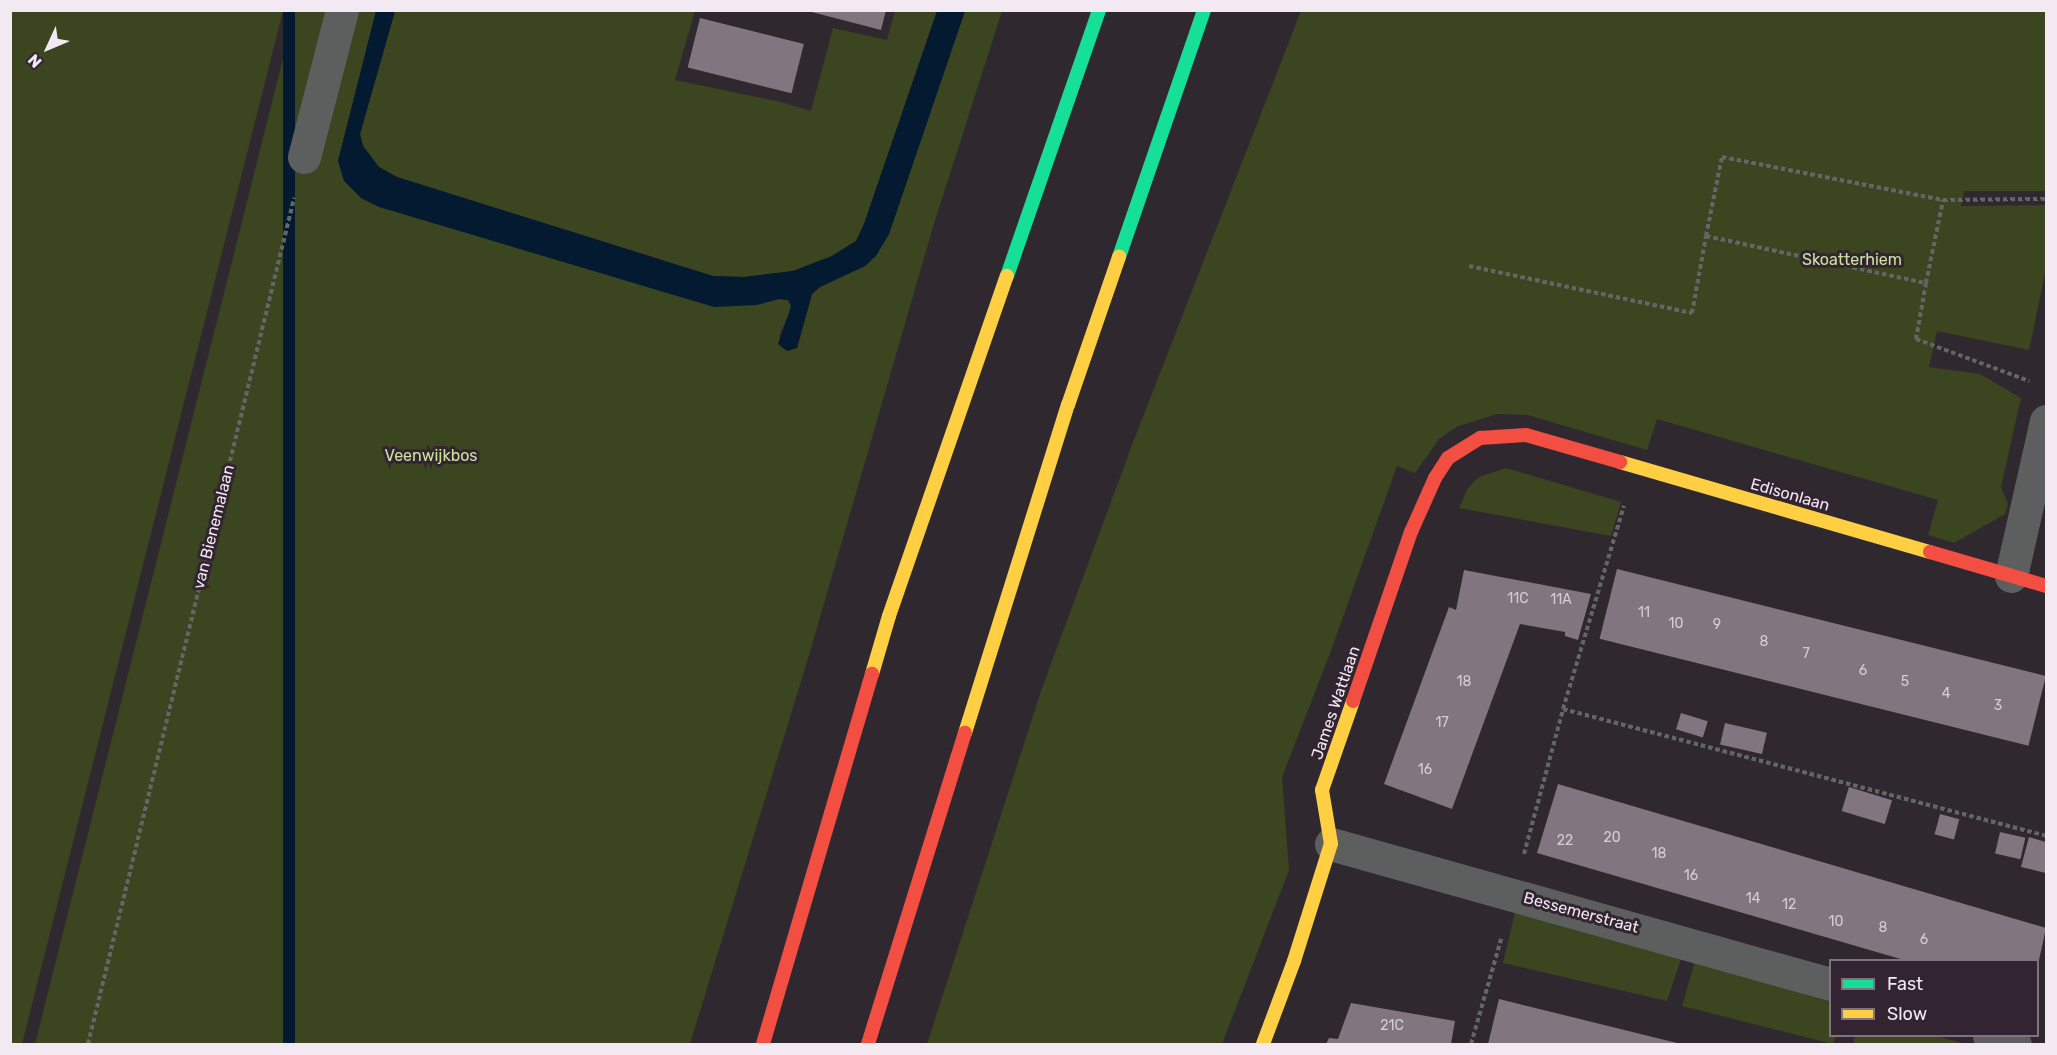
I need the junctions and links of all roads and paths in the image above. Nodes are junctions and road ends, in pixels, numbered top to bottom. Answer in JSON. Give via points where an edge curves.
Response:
{"nodes":[{"id":1,"x":342,"y":10,"type":"edge"},
{"id":2,"x":1099,"y":10,"type":"edge"},
{"id":3,"x":1204,"y":10,"type":"edge"},
{"id":4,"x":304,"y":157,"type":"joint"},
{"id":5,"x":2046,"y":199,"type":"edge"},
{"id":6,"x":1943,"y":200,"type":"junction"},
{"id":7,"x":1706,"y":236,"type":"junction"},
{"id":8,"x":1469,"y":266,"type":"dead end"},
{"id":9,"x":1926,"y":283,"type":"junction"},
{"id":10,"x":2036,"y":383,"type":"dead end"},
{"id":11,"x":2046,"y":421,"type":"edge"},
{"id":12,"x":1526,"y":435,"type":"joint"},
{"id":13,"x":1635,"y":468,"type":"junction"},
{"id":14,"x":2011,"y":576,"type":"junction"},
{"id":15,"x":2046,"y":586,"type":"edge"},
{"id":16,"x":1563,"y":709,"type":"junction"},
{"id":17,"x":2046,"y":836,"type":"edge"},
{"id":18,"x":1331,"y":844,"type":"junction"},
{"id":19,"x":1513,"y":895,"type":"junction"},
{"id":20,"x":1829,"y":984,"type":"edge"},
{"id":21,"x":1995,"y":1037,"type":"edge"},
{"id":22,"x":88,"y":1044,"type":"edge"},
{"id":23,"x":763,"y":1044,"type":"edge"},
{"id":24,"x":868,"y":1044,"type":"edge"},
{"id":25,"x":1263,"y":1044,"type":"edge"},
{"id":26,"x":1471,"y":1044,"type":"edge"},
{"id":27,"x":2015,"y":1044,"type":"edge"}],
"edges":[{"from":1,"to":4,"type":"street"},
{"from":2,"to":23,"type":"main road","via":[[889,616]]},
{"from":3,"to":24,"type":"main road","via":[[1068,405]]},
{"from":4,"to":22,"type":"path","name":"van Bienemalaan"},
{"from":5,"to":6,"type":"path"},
{"from":6,"to":7,"type":"path","via":[[1722,157]]},
{"from":6,"to":9,"type":"path"},
{"from":7,"to":8,"type":"path","via":[[1692,313]]},
{"from":7,"to":9,"type":"path"},
{"from":9,"to":10,"type":"path","via":[[1916,339]]},
{"from":11,"to":14,"type":"street"},
{"from":12,"to":13,"type":"main road","name":"Edisonlaan"},
{"from":12,"to":18,"type":"main road","name":"James Wattlaan","via":[[1480,438],[1465,445],[1448,458],[1435,478],[1411,532],[1322,789]]},
{"from":13,"to":14,"type":"main road","name":"Edisonlaan"},
{"from":13,"to":16,"type":"path"},
{"from":14,"to":15,"type":"main road","name":"Edisonlaan"},
{"from":16,"to":17,"type":"path"},
{"from":16,"to":19,"type":"path"},
{"from":18,"to":19,"type":"street","name":"Bessemerstraat"},
{"from":18,"to":25,"type":"main road","name":"James Wattlaan"},
{"from":19,"to":20,"type":"street","name":"Bessemerstraat"},
{"from":19,"to":26,"type":"path"},
{"from":21,"to":27,"type":"street"}]}
